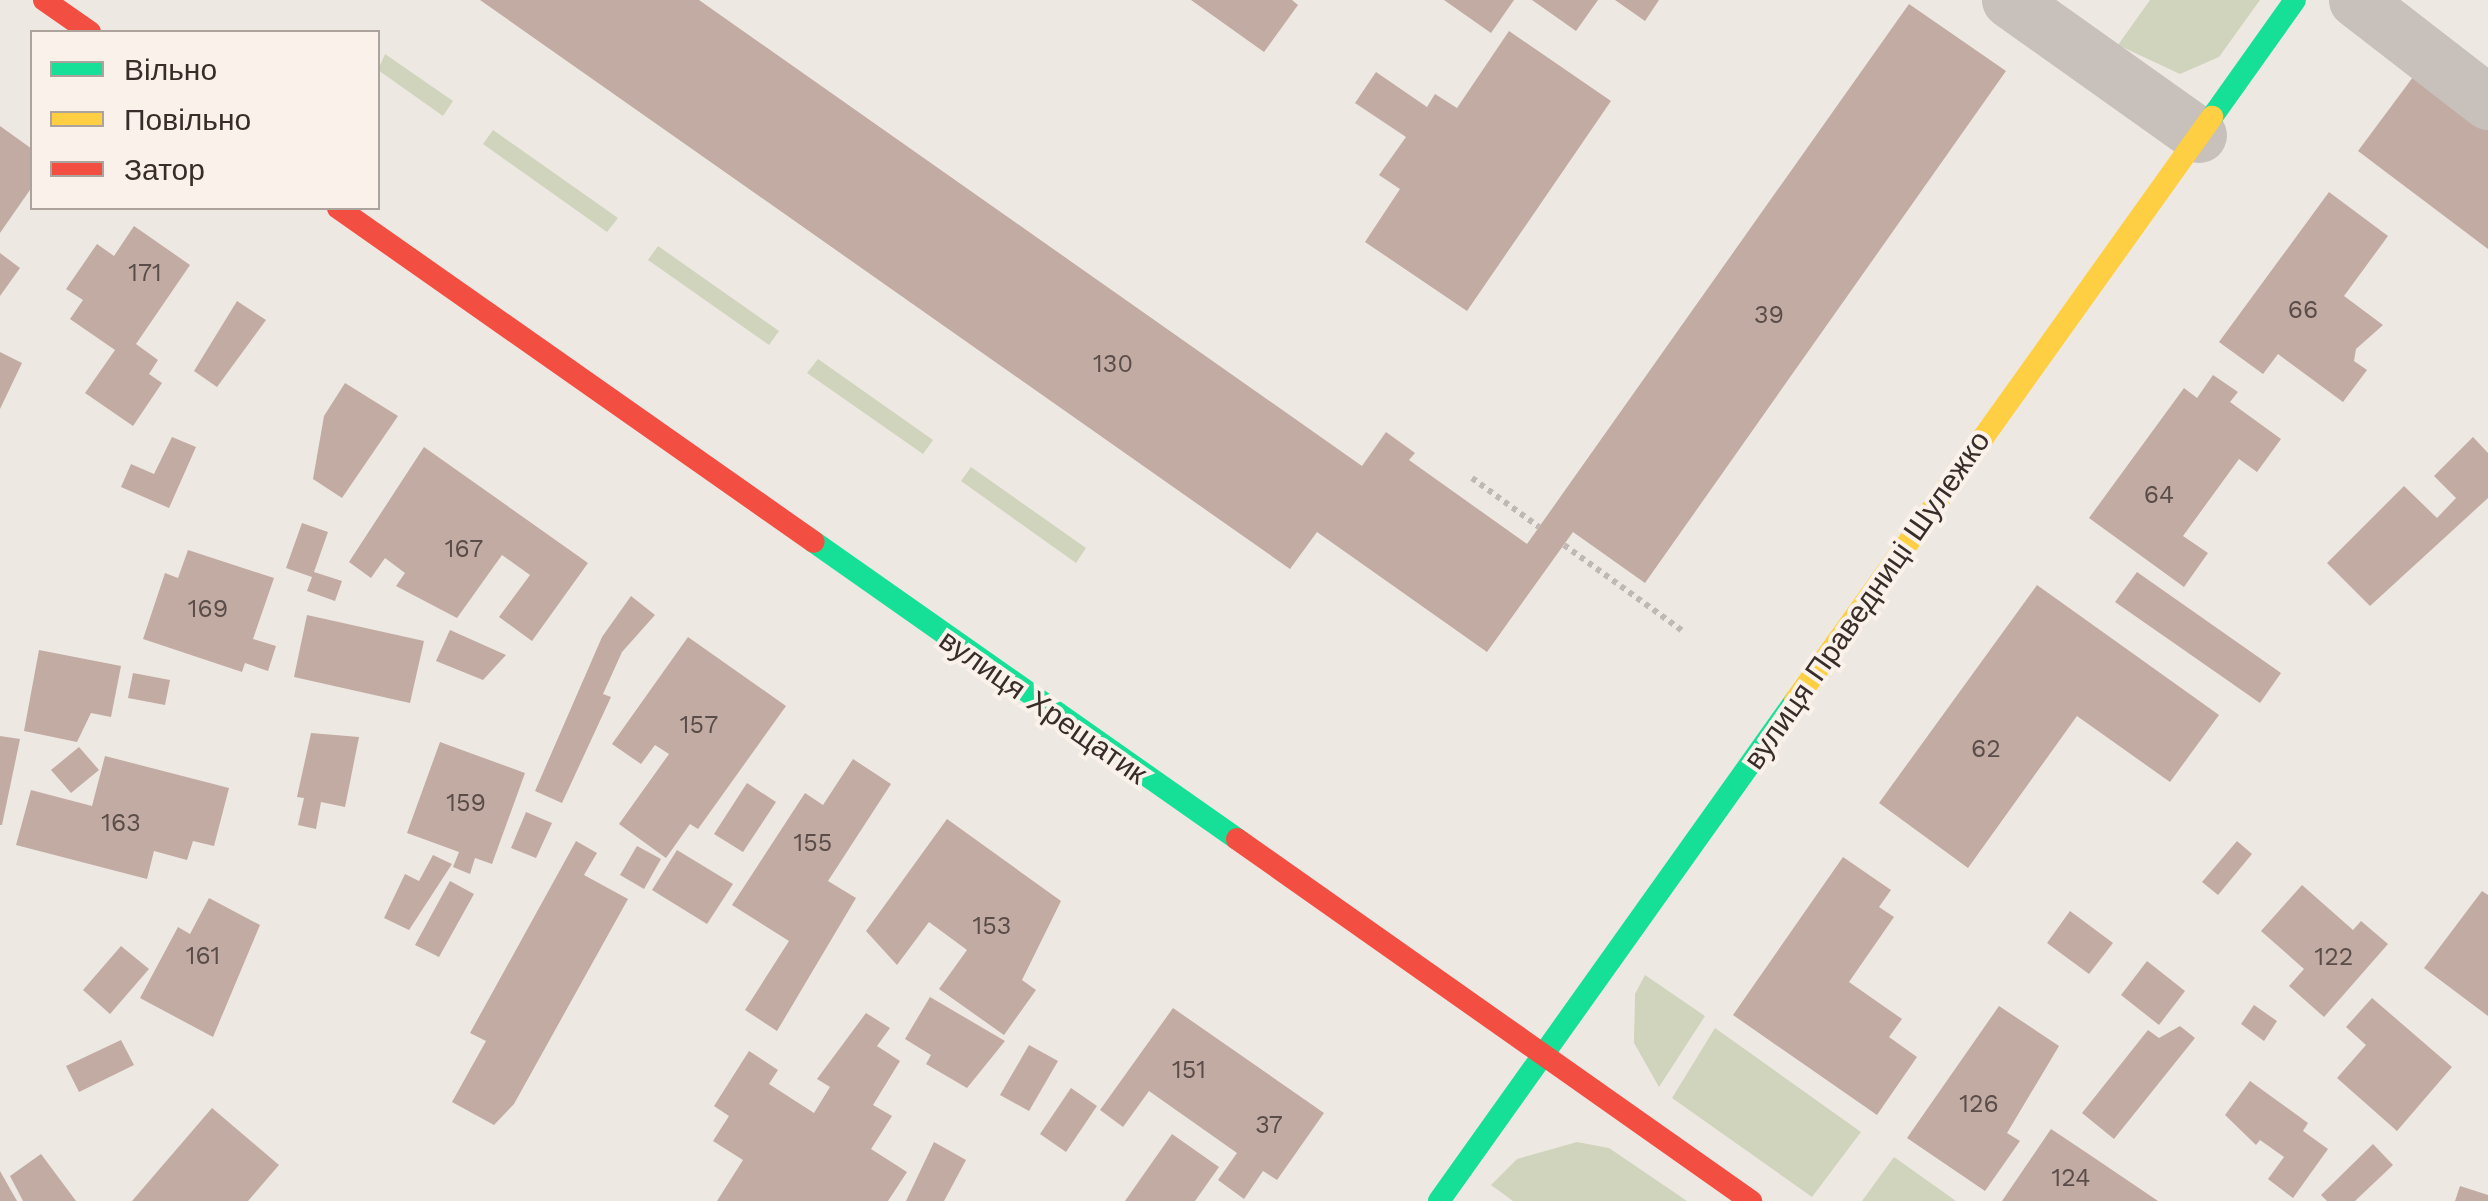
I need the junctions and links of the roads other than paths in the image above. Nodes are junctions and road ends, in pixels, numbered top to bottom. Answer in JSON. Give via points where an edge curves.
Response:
{"nodes":[{"id":1,"x":44,"y":0,"type":"edge"},
{"id":2,"x":2008,"y":0,"type":"edge"},
{"id":3,"x":2295,"y":0,"type":"edge"},
{"id":4,"x":2356,"y":0,"type":"edge"},
{"id":5,"x":87,"y":30,"type":"edge"},
{"id":6,"x":2488,"y":102,"type":"edge"},
{"id":7,"x":2199,"y":135,"type":"junction"},
{"id":8,"x":341,"y":210,"type":"edge"},
{"id":9,"x":1543,"y":1058,"type":"junction"},
{"id":10,"x":1439,"y":1201,"type":"edge"},
{"id":11,"x":1751,"y":1201,"type":"edge"}],
"edges":[{"from":1,"to":5,"type":"street"},
{"from":2,"to":7,"type":"street"},
{"from":3,"to":7,"type":"street","name":"вулиця Праведниці Шулежко"},
{"from":4,"to":6,"type":"street"},
{"from":7,"to":9,"type":"street","name":"вулиця Праведниці Шулежко"},
{"from":8,"to":9,"type":"street","name":"вулиця Хрещатик"},
{"from":9,"to":10,"type":"street","name":"вулиця Праведниці Шулежко"},
{"from":9,"to":11,"type":"street","name":"вулиця Хрещатик"}]}
